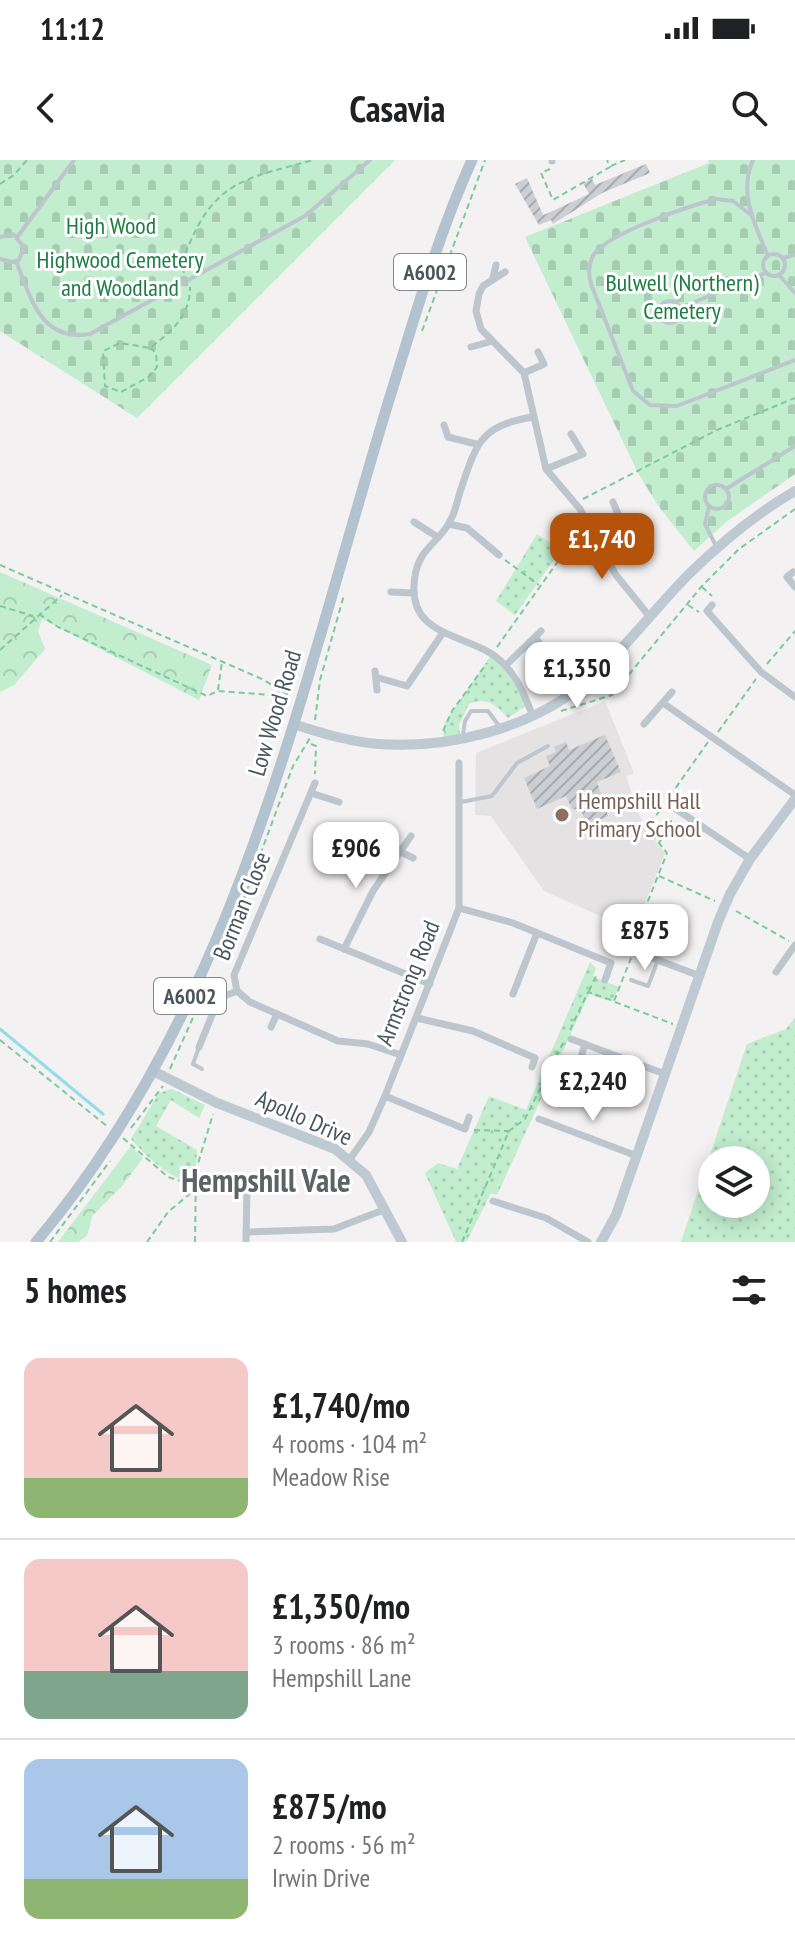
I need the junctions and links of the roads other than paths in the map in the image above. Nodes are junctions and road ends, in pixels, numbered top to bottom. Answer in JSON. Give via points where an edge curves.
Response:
{"nodes":[{"id":1,"x":74,"y":160,"type":"edge"},
{"id":2,"x":370,"y":160,"type":"edge"},
{"id":3,"x":472,"y":160,"type":"edge"},
{"id":4,"x":743,"y":160,"type":"edge"},
{"id":5,"x":753,"y":160,"type":"edge"},
{"id":6,"x":748,"y":171,"type":"junction"},
{"id":7,"x":751,"y":215,"type":"junction"},
{"id":8,"x":18,"y":236,"type":"junction"},
{"id":9,"x":0,"y":237,"type":"edge"},
{"id":10,"x":795,"y":255,"type":"edge"},
{"id":11,"x":768,"y":256,"type":"junction"},
{"id":12,"x":783,"y":258,"type":"junction"},
{"id":13,"x":0,"y":259,"type":"edge"},
{"id":14,"x":16,"y":261,"type":"junction"},
{"id":15,"x":496,"y":265,"type":"dead end"},
{"id":16,"x":505,"y":272,"type":"dead end"},
{"id":17,"x":765,"y":273,"type":"junction"},
{"id":18,"x":779,"y":275,"type":"junction"},
{"id":19,"x":493,"y":278,"type":"junction"},
{"id":20,"x":795,"y":293,"type":"edge"},
{"id":21,"x":680,"y":308,"type":"junction"},
{"id":22,"x":489,"y":342,"type":"junction"},
{"id":23,"x":471,"y":347,"type":"dead end"},
{"id":24,"x":538,"y":352,"type":"dead end"},
{"id":25,"x":795,"y":360,"type":"edge"},
{"id":26,"x":524,"y":373,"type":"junction"},
{"id":27,"x":533,"y":417,"type":"junction"},
{"id":28,"x":444,"y":425,"type":"dead end"},
{"id":29,"x":571,"y":434,"type":"dead end"},
{"id":30,"x":476,"y":444,"type":"junction"},
{"id":31,"x":795,"y":446,"type":"edge"},
{"id":32,"x":546,"y":469,"type":"junction"},
{"id":33,"x":726,"y":489,"type":"junction"},
{"id":34,"x":795,"y":491,"type":"edge"},
{"id":35,"x":613,"y":502,"type":"dead end"},
{"id":36,"x":709,"y":507,"type":"junction"},
{"id":37,"x":414,"y":522,"type":"dead end"},
{"id":38,"x":449,"y":524,"type":"junction"},
{"id":39,"x":436,"y":536,"type":"junction"},
{"id":40,"x":717,"y":548,"type":"junction"},
{"id":41,"x":602,"y":549,"type":"junction"},
{"id":42,"x":499,"y":555,"type":"road end"},
{"id":43,"x":793,"y":572,"type":"dead end"},
{"id":44,"x":795,"y":587,"type":"edge"},
{"id":45,"x":391,"y":592,"type":"dead end"},
{"id":46,"x":414,"y":593,"type":"junction"},
{"id":47,"x":709,"y":608,"type":"road end"},
{"id":48,"x":650,"y":617,"type":"junction"},
{"id":49,"x":442,"y":634,"type":"junction"},
{"id":50,"x":543,"y":648,"type":"dead end"},
{"id":51,"x":506,"y":665,"type":"junction"},
{"id":52,"x":377,"y":690,"type":"dead end"},
{"id":53,"x":672,"y":692,"type":"dead end"},
{"id":54,"x":795,"y":697,"type":"edge"},
{"id":55,"x":663,"y":703,"type":"junction"},
{"id":56,"x":532,"y":714,"type":"junction"},
{"id":57,"x":644,"y":724,"type":"dead end"},
{"id":58,"x":296,"y":725,"type":"junction"},
{"id":59,"x":500,"y":728,"type":"junction"},
{"id":60,"x":463,"y":738,"type":"junction"},
{"id":61,"x":548,"y":746,"type":"dead end"},
{"id":62,"x":459,"y":763,"type":"dead end"},
{"id":63,"x":315,"y":783,"type":"road end"},
{"id":64,"x":311,"y":793,"type":"junction"},
{"id":65,"x":795,"y":797,"type":"edge"},
{"id":66,"x":339,"y":802,"type":"dead end"},
{"id":67,"x":461,"y":802,"type":"junction"},
{"id":68,"x":671,"y":808,"type":"road end"},
{"id":69,"x":411,"y":836,"type":"dead end"},
{"id":70,"x":401,"y":852,"type":"junction"},
{"id":71,"x":413,"y":858,"type":"dead end"},
{"id":72,"x":750,"y":859,"type":"junction"},
{"id":73,"x":459,"y":908,"type":"junction"},
{"id":74,"x":655,"y":932,"type":"dead end"},
{"id":75,"x":537,"y":933,"type":"junction"},
{"id":76,"x":320,"y":939,"type":"dead end"},
{"id":77,"x":795,"y":945,"type":"edge"},
{"id":78,"x":344,"y":949,"type":"junction"},
{"id":79,"x":658,"y":960,"type":"junction"},
{"id":80,"x":776,"y":972,"type":"dead end"},
{"id":81,"x":700,"y":976,"type":"junction"},
{"id":82,"x":605,"y":980,"type":"dead end"},
{"id":83,"x":631,"y":980,"type":"dead end"},
{"id":84,"x":430,"y":984,"type":"junction"},
{"id":85,"x":237,"y":991,"type":"junction"},
{"id":86,"x":513,"y":994,"type":"dead end"},
{"id":87,"x":277,"y":1014,"type":"junction"},
{"id":88,"x":417,"y":1018,"type":"junction"},
{"id":89,"x":271,"y":1027,"type":"dead end"},
{"id":90,"x":571,"y":1039,"type":"dead end"},
{"id":91,"x":585,"y":1044,"type":"junction"},
{"id":92,"x":199,"y":1047,"type":"joint"},
{"id":93,"x":401,"y":1055,"type":"junction"},
{"id":94,"x":581,"y":1057,"type":"dead end"},
{"id":95,"x":532,"y":1067,"type":"road end"},
{"id":96,"x":202,"y":1069,"type":"dead end"},
{"id":97,"x":153,"y":1071,"type":"junction"},
{"id":98,"x":665,"y":1074,"type":"junction"},
{"id":99,"x":385,"y":1096,"type":"junction"},
{"id":100,"x":469,"y":1117,"type":"dead end"},
{"id":101,"x":539,"y":1119,"type":"dead end"},
{"id":102,"x":551,"y":1124,"type":"junction"},
{"id":103,"x":547,"y":1133,"type":"dead end"},
{"id":104,"x":637,"y":1156,"type":"junction"},
{"id":105,"x":350,"y":1159,"type":"junction"},
{"id":106,"x":247,"y":1189,"type":"dead end"},
{"id":107,"x":493,"y":1201,"type":"dead end"},
{"id":108,"x":505,"y":1205,"type":"junction"},
{"id":109,"x":386,"y":1209,"type":"junction"},
{"id":110,"x":501,"y":1216,"type":"dead end"},
{"id":111,"x":246,"y":1232,"type":"junction"},
{"id":112,"x":36,"y":1242,"type":"edge"},
{"id":113,"x":246,"y":1242,"type":"edge"},
{"id":114,"x":402,"y":1242,"type":"edge"},
{"id":115,"x":588,"y":1242,"type":"edge"},
{"id":116,"x":601,"y":1242,"type":"edge"}],
"edges":[{"from":1,"to":8,"type":"lane"},
{"from":2,"to":14,"type":"lane","via":[[305,216],[90,334],[76,336],[44,323]]},
{"from":3,"to":58,"type":"main road","name":"Low Wood Road","number":"A6002","via":[[410,331]]},
{"from":4,"to":6,"type":"lane"},
{"from":5,"to":6,"type":"lane"},
{"from":6,"to":7,"type":"lane"},
{"from":7,"to":11,"type":"lane"},
{"from":7,"to":25,"type":"lane","via":[[733,201],[716,199],[608,241],[592,258],[591,284],[633,391],[650,405],[677,406]]},
{"from":8,"to":9,"type":"lane"},
{"from":8,"to":14,"type":"lane","via":[[24,247]]},
{"from":10,"to":12,"type":"lane"},
{"from":11,"to":12,"type":"lane"},
{"from":11,"to":17,"type":"lane"},
{"from":12,"to":18,"type":"lane","via":[[785,267]]},
{"from":13,"to":14,"type":"lane"},
{"from":15,"to":19,"type":"street"},
{"from":16,"to":19,"type":"street"},
{"from":17,"to":18,"type":"lane"},
{"from":17,"to":21,"type":"lane"},
{"from":18,"to":20,"type":"lane"},
{"from":19,"to":22,"type":"street","via":[[479,294],[476,311]]},
{"from":21,"to":21,"type":"lane","via":[[675,322],[665,322],[659,314],[666,302]]},
{"from":22,"to":23,"type":"street"},
{"from":22,"to":26,"type":"street"},
{"from":24,"to":26,"type":"street","via":[[544,364]]},
{"from":26,"to":27,"type":"street"},
{"from":27,"to":30,"type":"street","via":[[497,426]]},
{"from":27,"to":32,"type":"street"},
{"from":28,"to":30,"type":"street","via":[[448,437]]},
{"from":29,"to":32,"type":"street","via":[[583,454]]},
{"from":30,"to":38,"type":"street"},
{"from":31,"to":33,"type":"lane"},
{"from":32,"to":41,"type":"street","via":[[575,503]]},
{"from":33,"to":36,"type":"lane","via":[[724,507]]},
{"from":33,"to":36,"type":"lane","via":[[709,488],[704,497]]},
{"from":34,"to":40,"type":"street"},
{"from":35,"to":41,"type":"street","via":[[628,538]]},
{"from":36,"to":40,"type":"lane","via":[[705,524]]},
{"from":37,"to":39,"type":"street"},
{"from":38,"to":39,"type":"street"},
{"from":38,"to":42,"type":"street","via":[[467,528]]},
{"from":39,"to":46,"type":"street","via":[[419,561]]},
{"from":40,"to":48,"type":"street"},
{"from":41,"to":48,"type":"street"},
{"from":43,"to":44,"type":"street","via":[[787,577]]},
{"from":45,"to":46,"type":"street"},
{"from":46,"to":49,"type":"street","via":[[428,623]]},
{"from":47,"to":54,"type":"street","via":[[761,672]]},
{"from":48,"to":56,"type":"street","via":[[584,684]]},
{"from":49,"to":51,"type":"street"},
{"from":49,"to":52,"type":"street","via":[[407,686],[377,675]]},
{"from":50,"to":51,"type":"street","via":[[538,634]]},
{"from":51,"to":56,"type":"street"},
{"from":53,"to":55,"type":"street"},
{"from":55,"to":57,"type":"street"},
{"from":55,"to":65,"type":"street"},
{"from":56,"to":59,"type":"street"},
{"from":58,"to":60,"type":"street","via":[[376,744]]},
{"from":58,"to":97,"type":"main road","name":"Low Wood Road","number":"A6002","via":[[257,843]]},
{"from":59,"to":60,"type":"street"},
{"from":59,"to":60,"type":"lane","via":[[488,711],[471,711]]},
{"from":61,"to":67,"type":"lane","via":[[517,763],[492,796]]},
{"from":62,"to":67,"type":"street","name":"Armstrong Road"},
{"from":63,"to":64,"type":"street","name":"Borman Close"},
{"from":64,"to":66,"type":"street"},
{"from":64,"to":85,"type":"street","name":"Borman Close","via":[[234,975]]},
{"from":65,"to":72,"type":"street"},
{"from":67,"to":73,"type":"street","name":"Armstrong Road"},
{"from":68,"to":72,"type":"street"},
{"from":69,"to":70,"type":"street"},
{"from":70,"to":71,"type":"street"},
{"from":70,"to":78,"type":"street","via":[[373,891]]},
{"from":72,"to":81,"type":"street","bridge":true,"via":[[718,922]]},
{"from":73,"to":75,"type":"street"},
{"from":73,"to":84,"type":"street","name":"Armstrong Road"},
{"from":74,"to":79,"type":"street","via":[[647,956]]},
{"from":75,"to":82,"type":"street","via":[[611,963]]},
{"from":75,"to":86,"type":"street"},
{"from":76,"to":78,"type":"street"},
{"from":77,"to":80,"type":"street"},
{"from":78,"to":84,"type":"street"},
{"from":79,"to":81,"type":"street"},
{"from":79,"to":83,"type":"lane","via":[[648,986]]},
{"from":81,"to":98,"type":"street"},
{"from":84,"to":88,"type":"street","name":"Armstrong Road"},
{"from":85,"to":87,"type":"street","name":"Borman Close"},
{"from":85,"to":92,"type":"street","name":"Borman Close","via":[[219,998]]},
{"from":87,"to":89,"type":"street"},
{"from":87,"to":93,"type":"street","name":"Borman Close","via":[[338,1041]]},
{"from":88,"to":93,"type":"street","name":"Armstrong Road"},
{"from":88,"to":95,"type":"street","via":[[473,1031],[535,1058]]},
{"from":90,"to":91,"type":"street"},
{"from":91,"to":94,"type":"street"},
{"from":91,"to":98,"type":"street"},
{"from":92,"to":96,"type":"lane","via":[[193,1064]]},
{"from":93,"to":99,"type":"street","name":"Armstrong Road"},
{"from":97,"to":105,"type":"street","name":"Apollo Drive"},
{"from":97,"to":112,"type":"main road","name":"Low Wood Road","number":"A6002","via":[[73,1198]]},
{"from":98,"to":104,"type":"street"},
{"from":99,"to":100,"type":"street","via":[[465,1129]]},
{"from":99,"to":105,"type":"street","name":"Armstrong Road"},
{"from":101,"to":102,"type":"street"},
{"from":102,"to":103,"type":"street"},
{"from":102,"to":104,"type":"street"},
{"from":104,"to":116,"type":"street"},
{"from":105,"to":109,"type":"street","name":"Apollo Drive"},
{"from":106,"to":111,"type":"street"},
{"from":107,"to":108,"type":"street"},
{"from":108,"to":110,"type":"street"},
{"from":108,"to":115,"type":"street","via":[[555,1222]]},
{"from":109,"to":111,"type":"street","via":[[334,1229]]},
{"from":109,"to":114,"type":"street","name":"Apollo Drive"},
{"from":111,"to":113,"type":"street"}]}
